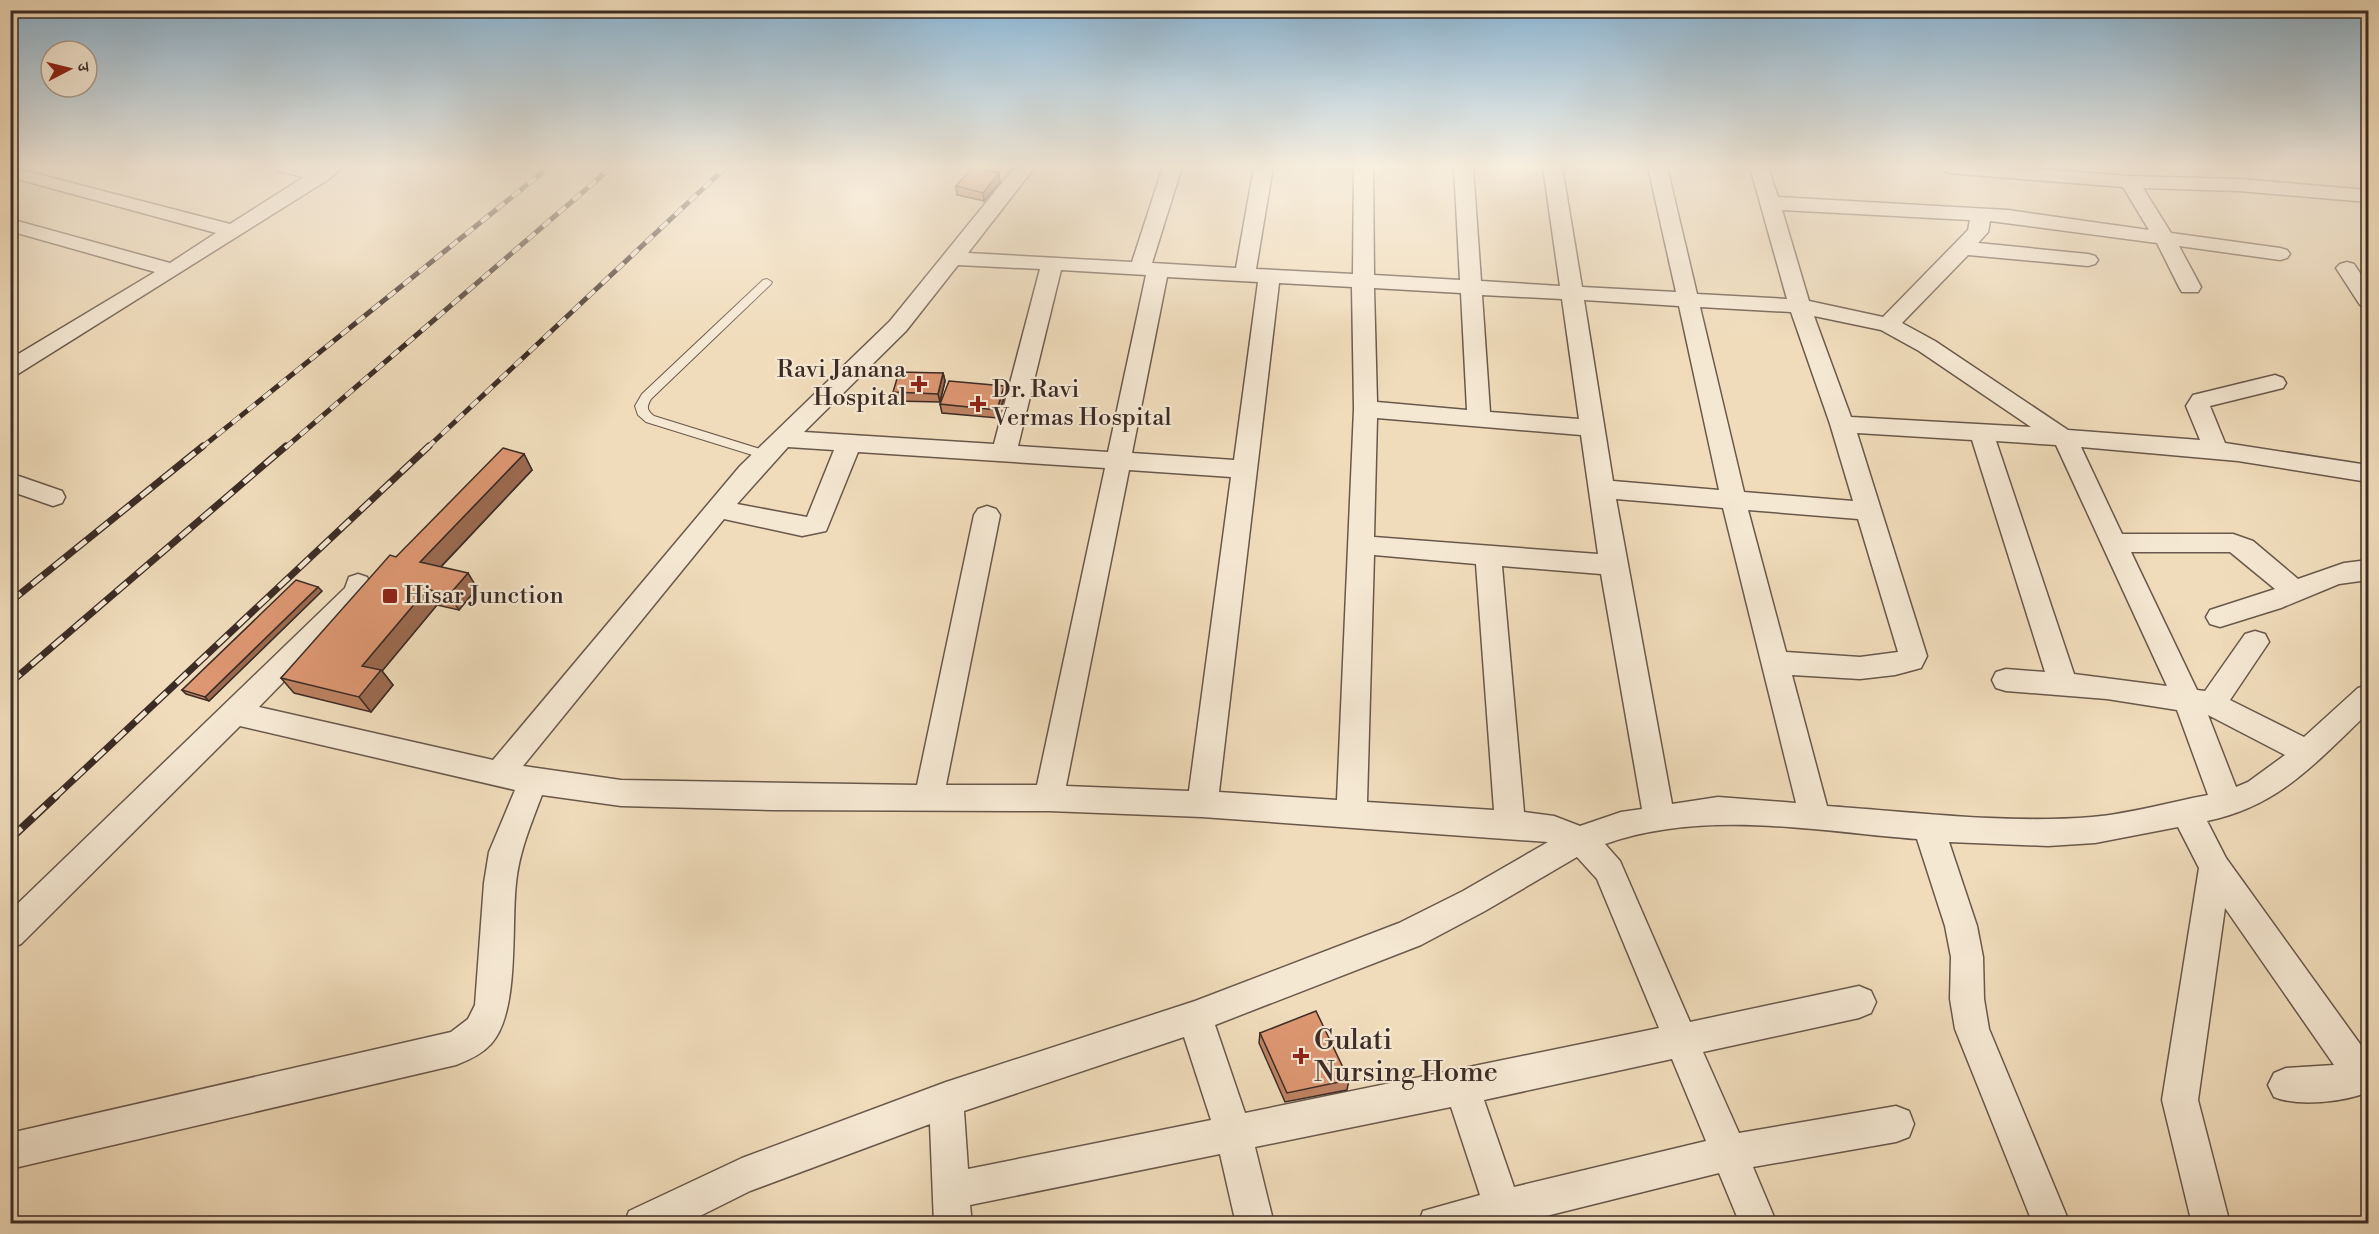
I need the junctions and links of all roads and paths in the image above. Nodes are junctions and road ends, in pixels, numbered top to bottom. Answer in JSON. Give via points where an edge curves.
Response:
{"nodes":[{"id":1,"x":10,"y":225,"type":"edge"},
{"id":2,"x":209,"y":225,"type":"edge"},
{"id":3,"x":243,"y":225,"type":"edge"},
{"id":4,"x":979,"y":225,"type":"edge"},
{"id":5,"x":1159,"y":225,"type":"edge"},
{"id":6,"x":1260,"y":225,"type":"edge"},
{"id":7,"x":1363,"y":225,"type":"edge"},
{"id":8,"x":1467,"y":225,"type":"edge"},
{"id":9,"x":1562,"y":225,"type":"edge"},
{"id":10,"x":1671,"y":225,"type":"edge"},
{"id":11,"x":1776,"y":225,"type":"edge"},
{"id":12,"x":1980,"y":225,"type":"edge"},
{"id":13,"x":2076,"y":225,"type":"edge"},
{"id":14,"x":2155,"y":225,"type":"edge"},
{"id":15,"x":233,"y":231,"type":"junction"},
{"id":16,"x":2165,"y":240,"type":"junction"},
{"id":17,"x":1961,"y":248,"type":"junction"},
{"id":18,"x":2280,"y":254,"type":"dead end"},
{"id":19,"x":952,"y":258,"type":"junction"},
{"id":20,"x":2088,"y":260,"type":"dead end"},
{"id":21,"x":1052,"y":264,"type":"junction"},
{"id":22,"x":2347,"y":268,"type":"dead end"},
{"id":23,"x":1149,"y":269,"type":"junction"},
{"id":24,"x":173,"y":270,"type":"junction"},
{"id":25,"x":1257,"y":275,"type":"junction"},
{"id":26,"x":767,"y":282,"type":"dead end"},
{"id":27,"x":1363,"y":282,"type":"junction"},
{"id":28,"x":1470,"y":287,"type":"junction"},
{"id":29,"x":2190,"y":287,"type":"dead end"},
{"id":30,"x":1572,"y":293,"type":"junction"},
{"id":31,"x":1687,"y":300,"type":"junction"},
{"id":32,"x":2368,"y":300,"type":"edge"},
{"id":33,"x":1800,"y":306,"type":"junction"},
{"id":34,"x":1888,"y":325,"type":"junction"},
{"id":35,"x":10,"y":369,"type":"edge"},
{"id":36,"x":2275,"y":382,"type":"dead end"},
{"id":37,"x":1366,"y":409,"type":"junction"},
{"id":38,"x":1479,"y":419,"type":"junction"},
{"id":39,"x":1842,"y":424,"type":"junction"},
{"id":40,"x":1592,"y":428,"type":"junction"},
{"id":41,"x":1982,"y":434,"type":"junction"},
{"id":42,"x":2065,"y":439,"type":"junction"},
{"id":43,"x":849,"y":443,"type":"junction"},
{"id":44,"x":775,"y":447,"type":"junction"},
{"id":45,"x":2216,"y":450,"type":"junction"},
{"id":46,"x":1004,"y":454,"type":"junction"},
{"id":47,"x":1118,"y":462,"type":"junction"},
{"id":48,"x":1244,"y":469,"type":"junction"},
{"id":49,"x":2368,"y":473,"type":"edge"},
{"id":50,"x":10,"y":482,"type":"edge"},
{"id":51,"x":1601,"y":489,"type":"junction"},
{"id":52,"x":53,"y":497,"type":"dead end"},
{"id":53,"x":1733,"y":499,"type":"junction"},
{"id":54,"x":718,"y":509,"type":"junction"},
{"id":55,"x":1869,"y":511,"type":"junction"},
{"id":56,"x":987,"y":515,"type":"dead end"},
{"id":57,"x":2114,"y":543,"type":"junction"},
{"id":58,"x":1361,"y":545,"type":"junction"},
{"id":59,"x":1488,"y":556,"type":"junction"},
{"id":60,"x":1613,"y":565,"type":"junction"},
{"id":61,"x":2368,"y":570,"type":"edge"},
{"id":62,"x":357,"y":584,"type":"dead end"},
{"id":63,"x":2295,"y":591,"type":"junction"},
{"id":64,"x":2220,"y":617,"type":"dead end"},
{"id":65,"x":2255,"y":642,"type":"dead end"},
{"id":66,"x":1773,"y":662,"type":"junction"},
{"id":67,"x":2006,"y":680,"type":"dead end"},
{"id":68,"x":2062,"y":684,"type":"junction"},
{"id":69,"x":2368,"y":696,"type":"edge"},
{"id":70,"x":2200,"y":703,"type":"junction"},
{"id":71,"x":235,"y":713,"type":"junction"},
{"id":72,"x":2307,"y":752,"type":"junction"},
{"id":73,"x":499,"y":774,"type":"junction"},
{"id":74,"x":533,"y":781,"type":"junction"},
{"id":75,"x":929,"y":797,"type":"junction"},
{"id":76,"x":1048,"y":798,"type":"junction"},
{"id":77,"x":1202,"y":804,"type":"junction"},
{"id":78,"x":2227,"y":804,"type":"junction"},
{"id":79,"x":1352,"y":813,"type":"junction"},
{"id":80,"x":2187,"y":813,"type":"junction"},
{"id":81,"x":1659,"y":818,"type":"junction"},
{"id":82,"x":1815,"y":818,"type":"junction"},
{"id":83,"x":1510,"y":824,"type":"junction"},
{"id":84,"x":1929,"y":828,"type":"junction"},
{"id":85,"x":1580,"y":839,"type":"junction"},
{"id":86,"x":2215,"y":868,"type":"junction"},
{"id":87,"x":10,"y":933,"type":"edge"},
{"id":88,"x":1859,"y":1002,"type":"dead end"},
{"id":89,"x":1195,"y":1017,"type":"junction"},
{"id":90,"x":1681,"y":1040,"type":"junction"},
{"id":91,"x":2286,"y":1085,"type":"dead end"},
{"id":92,"x":1462,"y":1087,"type":"junction"},
{"id":93,"x":946,"y":1100,"type":"junction"},
{"id":94,"x":1896,"y":1124,"type":"dead end"},
{"id":95,"x":1233,"y":1132,"type":"junction"},
{"id":96,"x":10,"y":1151,"type":"edge"},
{"id":97,"x":1729,"y":1153,"type":"junction"},
{"id":98,"x":952,"y":1207,"type":"edge"},
{"id":99,"x":1505,"y":1216,"type":"edge"},
{"id":100,"x":642,"y":1224,"type":"edge"},
{"id":101,"x":1255,"y":1224,"type":"edge"},
{"id":102,"x":1436,"y":1224,"type":"edge"},
{"id":103,"x":1759,"y":1224,"type":"edge"},
{"id":104,"x":2052,"y":1224,"type":"edge"},
{"id":105,"x":2211,"y":1224,"type":"edge"}],
"edges":[{"from":1,"to":24,"type":"street"},
{"from":2,"to":15,"type":"street"},
{"from":3,"to":15,"type":"street"},
{"from":4,"to":19,"type":"street"},
{"from":5,"to":23,"type":"street"},
{"from":6,"to":25,"type":"street"},
{"from":7,"to":27,"type":"street"},
{"from":8,"to":28,"type":"street"},
{"from":9,"to":30,"type":"street"},
{"from":10,"to":31,"type":"street"},
{"from":11,"to":33,"type":"street"},
{"from":12,"to":17,"type":"street","via":[[1978,232]]},
{"from":13,"to":16,"type":"street"},
{"from":14,"to":16,"type":"street"},
{"from":15,"to":24,"type":"street"},
{"from":16,"to":18,"type":"street"},
{"from":16,"to":29,"type":"street"},
{"from":17,"to":20,"type":"street"},
{"from":17,"to":34,"type":"street"},
{"from":19,"to":21,"type":"street"},
{"from":19,"to":44,"type":"street","via":[[898,326]]},
{"from":21,"to":23,"type":"street"},
{"from":21,"to":46,"type":"street"},
{"from":22,"to":32,"type":"street"},
{"from":23,"to":25,"type":"street"},
{"from":23,"to":47,"type":"street"},
{"from":24,"to":35,"type":"street"},
{"from":25,"to":27,"type":"street"},
{"from":25,"to":48,"type":"street"},
{"from":26,"to":44,"type":"lane","via":[[641,406],[650,418]]},
{"from":27,"to":28,"type":"street"},
{"from":27,"to":37,"type":"street"},
{"from":28,"to":30,"type":"street"},
{"from":28,"to":38,"type":"street"},
{"from":30,"to":31,"type":"street"},
{"from":30,"to":40,"type":"street"},
{"from":31,"to":33,"type":"street"},
{"from":31,"to":53,"type":"street"},
{"from":33,"to":34,"type":"street"},
{"from":33,"to":39,"type":"street"},
{"from":34,"to":42,"type":"street","via":[[1927,346]]},
{"from":36,"to":45,"type":"street","via":[[2201,400],[2198,406]]},
{"from":37,"to":38,"type":"street"},
{"from":37,"to":58,"type":"street"},
{"from":38,"to":40,"type":"street"},
{"from":39,"to":41,"type":"street"},
{"from":39,"to":55,"type":"street"},
{"from":40,"to":51,"type":"street"},
{"from":41,"to":42,"type":"street"},
{"from":41,"to":68,"type":"street"},
{"from":42,"to":45,"type":"street"},
{"from":42,"to":57,"type":"street"},
{"from":43,"to":44,"type":"street"},
{"from":43,"to":46,"type":"street"},
{"from":43,"to":54,"type":"street","via":[[817,525],[802,527]]},
{"from":44,"to":54,"type":"street"},
{"from":45,"to":49,"type":"street"},
{"from":46,"to":47,"type":"street"},
{"from":47,"to":48,"type":"street"},
{"from":47,"to":76,"type":"street"},
{"from":48,"to":77,"type":"street"},
{"from":50,"to":52,"type":"street"},
{"from":51,"to":53,"type":"street"},
{"from":51,"to":60,"type":"street"},
{"from":53,"to":55,"type":"street"},
{"from":53,"to":66,"type":"street"},
{"from":54,"to":73,"type":"street"},
{"from":55,"to":66,"type":"street","via":[[1913,656],[1911,660],[1866,666]]},
{"from":56,"to":75,"type":"street"},
{"from":57,"to":63,"type":"street","via":[[2233,543]]},
{"from":57,"to":70,"type":"street"},
{"from":58,"to":59,"type":"street"},
{"from":58,"to":79,"type":"street"},
{"from":59,"to":60,"type":"street"},
{"from":59,"to":83,"type":"street"},
{"from":60,"to":81,"type":"street"},
{"from":61,"to":63,"type":"street","via":[[2324,577]]},
{"from":62,"to":71,"type":"street","via":[[354,595]]},
{"from":63,"to":64,"type":"street"},
{"from":65,"to":70,"type":"street"},
{"from":66,"to":82,"type":"street"},
{"from":67,"to":68,"type":"street"},
{"from":68,"to":70,"type":"street"},
{"from":69,"to":72,"type":"street"},
{"from":70,"to":72,"type":"street"},
{"from":70,"to":78,"type":"street"},
{"from":71,"to":73,"type":"street"},
{"from":71,"to":87,"type":"street"},
{"from":72,"to":78,"type":"street","via":[[2259,791]]},
{"from":73,"to":74,"type":"street"},
{"from":74,"to":75,"type":"street","via":[[621,793]]},
{"from":74,"to":96,"type":"street","via":[[505,852],[492,1005],[477,1037],[456,1048]]},
{"from":75,"to":76,"type":"street"},
{"from":76,"to":77,"type":"street"},
{"from":77,"to":79,"type":"street"},
{"from":78,"to":80,"type":"street"},
{"from":79,"to":83,"type":"street"},
{"from":80,"to":84,"type":"street","via":[[2095,830],[2048,833]]},
{"from":80,"to":86,"type":"street"},
{"from":81,"to":82,"type":"street","via":[[1718,810]]},
{"from":81,"to":85,"type":"street"},
{"from":82,"to":84,"type":"street"},
{"from":83,"to":85,"type":"street","via":[[1536,826]]},
{"from":84,"to":104,"type":"street","via":[[1961,926],[1972,1029]]},
{"from":85,"to":89,"type":"street","via":[[1410,934]]},
{"from":85,"to":90,"type":"street","via":[[1609,871]]},
{"from":86,"to":91,"type":"street","via":[[2361,1074],[2349,1082]]},
{"from":86,"to":105,"type":"street","via":[[2180,1100]]},
{"from":88,"to":90,"type":"street"},
{"from":89,"to":93,"type":"street"},
{"from":89,"to":95,"type":"street"},
{"from":90,"to":92,"type":"street"},
{"from":90,"to":97,"type":"street"},
{"from":92,"to":95,"type":"street"},
{"from":92,"to":99,"type":"street"},
{"from":93,"to":98,"type":"street"},
{"from":93,"to":100,"type":"street","via":[[742,1176]]},
{"from":94,"to":97,"type":"street"},
{"from":95,"to":98,"type":"street"},
{"from":95,"to":101,"type":"street"},
{"from":97,"to":99,"type":"street"},
{"from":97,"to":103,"type":"street"},
{"from":99,"to":102,"type":"street"}]}
